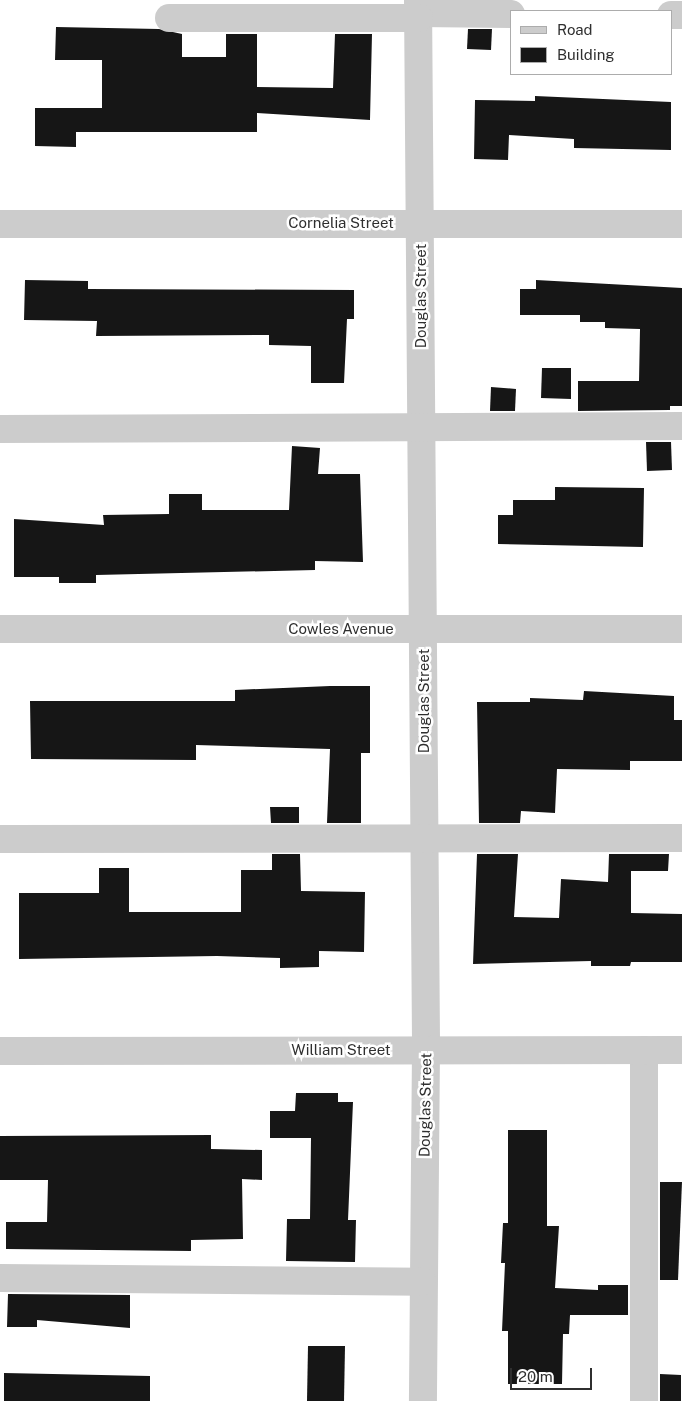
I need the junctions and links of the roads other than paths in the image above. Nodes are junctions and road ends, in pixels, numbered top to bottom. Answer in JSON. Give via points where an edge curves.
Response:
{"nodes":[{"id":1,"x":418,"y":10,"type":"edge"},
{"id":2,"x":510,"y":14,"type":"edge"},
{"id":3,"x":169,"y":18,"type":"dead end"},
{"id":4,"x":420,"y":223,"type":"junction"},
{"id":5,"x":0,"y":224,"type":"edge"},
{"id":6,"x":682,"y":224,"type":"edge"},
{"id":7,"x":421,"y":425,"type":"junction"},
{"id":8,"x":682,"y":426,"type":"edge"},
{"id":9,"x":0,"y":430,"type":"edge"},
{"id":10,"x":423,"y":627,"type":"junction"},
{"id":11,"x":682,"y":628,"type":"edge"},
{"id":12,"x":0,"y":629,"type":"edge"},
{"id":13,"x":424,"y":838,"type":"junction"},
{"id":14,"x":682,"y":838,"type":"edge"},
{"id":15,"x":0,"y":839,"type":"edge"},
{"id":16,"x":0,"y":1050,"type":"edge"},
{"id":17,"x":426,"y":1050,"type":"junction"},
{"id":18,"x":644,"y":1050,"type":"junction"},
{"id":19,"x":682,"y":1050,"type":"edge"},
{"id":20,"x":0,"y":1278,"type":"edge"},
{"id":21,"x":422,"y":1282,"type":"junction"},
{"id":22,"x":423,"y":1401,"type":"edge"},
{"id":23,"x":644,"y":1401,"type":"edge"}],
"edges":[{"from":1,"to":2,"type":"street"},
{"from":1,"to":3,"type":"street"},
{"from":1,"to":4,"type":"street","name":"Douglas Street"},
{"from":4,"to":5,"type":"street","name":"Cornelia Street"},
{"from":4,"to":6,"type":"street","name":"Cornelia Street"},
{"from":4,"to":7,"type":"street","name":"Douglas Street"},
{"from":7,"to":8,"type":"street"},
{"from":7,"to":9,"type":"street"},
{"from":7,"to":10,"type":"street","name":"Douglas Street"},
{"from":10,"to":11,"type":"street","name":"Cowles Avenue"},
{"from":10,"to":12,"type":"street","name":"Cowles Avenue"},
{"from":10,"to":13,"type":"street","name":"Douglas Street"},
{"from":13,"to":14,"type":"street"},
{"from":13,"to":15,"type":"street"},
{"from":13,"to":17,"type":"street","name":"Douglas Street"},
{"from":16,"to":17,"type":"street","name":"William Street"},
{"from":17,"to":18,"type":"street","name":"William Street"},
{"from":17,"to":21,"type":"street","name":"Douglas Street"},
{"from":18,"to":19,"type":"street","name":"William Street"},
{"from":18,"to":23,"type":"street"},
{"from":20,"to":21,"type":"street"},
{"from":21,"to":22,"type":"street","name":"Douglas Street"}]}
